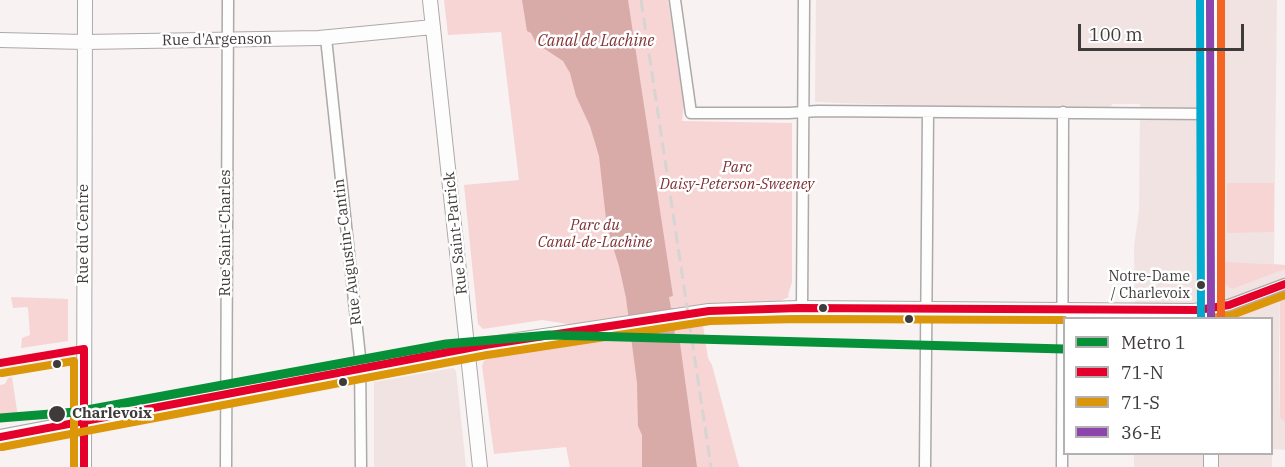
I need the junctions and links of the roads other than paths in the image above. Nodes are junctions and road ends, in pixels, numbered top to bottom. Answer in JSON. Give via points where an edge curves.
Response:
{"nodes":[{"id":1,"x":85,"y":0,"type":"edge"},
{"id":2,"x":228,"y":0,"type":"edge"},
{"id":3,"x":430,"y":0,"type":"edge"},
{"id":4,"x":675,"y":0,"type":"edge"},
{"id":5,"x":804,"y":0,"type":"edge"},
{"id":6,"x":1210,"y":0,"type":"edge"},
{"id":7,"x":433,"y":27,"type":"junction"},
{"id":8,"x":326,"y":38,"type":"junction"},
{"id":9,"x":0,"y":40,"type":"edge"},
{"id":10,"x":227,"y":40,"type":"junction"},
{"id":11,"x":85,"y":42,"type":"junction"},
{"id":12,"x":803,"y":112,"type":"junction"},
{"id":13,"x":1063,"y":112,"type":"junction"},
{"id":14,"x":928,"y":113,"type":"junction"},
{"id":15,"x":1209,"y":114,"type":"junction"},
{"id":16,"x":1285,"y":284,"type":"edge"},
{"id":17,"x":802,"y":308,"type":"junction"},
{"id":18,"x":927,"y":309,"type":"junction"},
{"id":19,"x":1063,"y":310,"type":"junction"},
{"id":20,"x":1211,"y":314,"type":"edge"},
{"id":21,"x":468,"y":349,"type":"junction"},
{"id":22,"x":360,"y":369,"type":"junction"},
{"id":23,"x":226,"y":394,"type":"junction"},
{"id":24,"x":84,"y":421,"type":"junction"},
{"id":25,"x":0,"y":437,"type":"edge"},
{"id":26,"x":84,"y":467,"type":"edge"},
{"id":27,"x":226,"y":467,"type":"edge"},
{"id":28,"x":361,"y":467,"type":"edge"},
{"id":29,"x":480,"y":467,"type":"edge"},
{"id":30,"x":926,"y":467,"type":"edge"},
{"id":31,"x":1062,"y":467,"type":"edge"}],
"edges":[{"from":1,"to":11,"type":"street","name":"Rue du Centre"},
{"from":2,"to":10,"type":"street","name":"Rue Saint-Charles"},
{"from":3,"to":7,"type":"street","name":"Rue Saint-Patrick"},
{"from":4,"to":12,"type":"street","via":[[691,113]]},
{"from":5,"to":12,"type":"street"},
{"from":6,"to":15,"type":"street"},
{"from":7,"to":8,"type":"street","name":"Rue d'Argenson"},
{"from":7,"to":21,"type":"street","name":"Rue Saint-Patrick"},
{"from":8,"to":10,"type":"street","name":"Rue d'Argenson"},
{"from":8,"to":22,"type":"street","name":"Rue Augustin-Cantin"},
{"from":9,"to":11,"type":"street","name":"Rue d'Argenson"},
{"from":10,"to":11,"type":"street","name":"Rue d'Argenson"},
{"from":10,"to":23,"type":"street","name":"Rue Saint-Charles"},
{"from":11,"to":24,"type":"street","name":"Rue du Centre"},
{"from":12,"to":14,"type":"street"},
{"from":12,"to":17,"type":"street"},
{"from":13,"to":14,"type":"street"},
{"from":13,"to":15,"type":"street"},
{"from":13,"to":19,"type":"street"},
{"from":14,"to":18,"type":"street"},
{"from":15,"to":20,"type":"street"},
{"from":16,"to":20,"type":"street"},
{"from":17,"to":18,"type":"street"},
{"from":17,"to":21,"type":"street","via":[[675,316]]},
{"from":18,"to":19,"type":"street"},
{"from":18,"to":30,"type":"street"},
{"from":19,"to":20,"type":"street","via":[[1198,310]]},
{"from":19,"to":31,"type":"street"},
{"from":21,"to":22,"type":"street"},
{"from":21,"to":29,"type":"street","name":"Rue Saint-Patrick"},
{"from":22,"to":23,"type":"street"},
{"from":22,"to":28,"type":"street","name":"Rue Augustin-Cantin"},
{"from":23,"to":24,"type":"street"},
{"from":23,"to":27,"type":"street","name":"Rue Saint-Charles"},
{"from":24,"to":25,"type":"street"},
{"from":24,"to":26,"type":"street","name":"Rue du Centre"}]}
